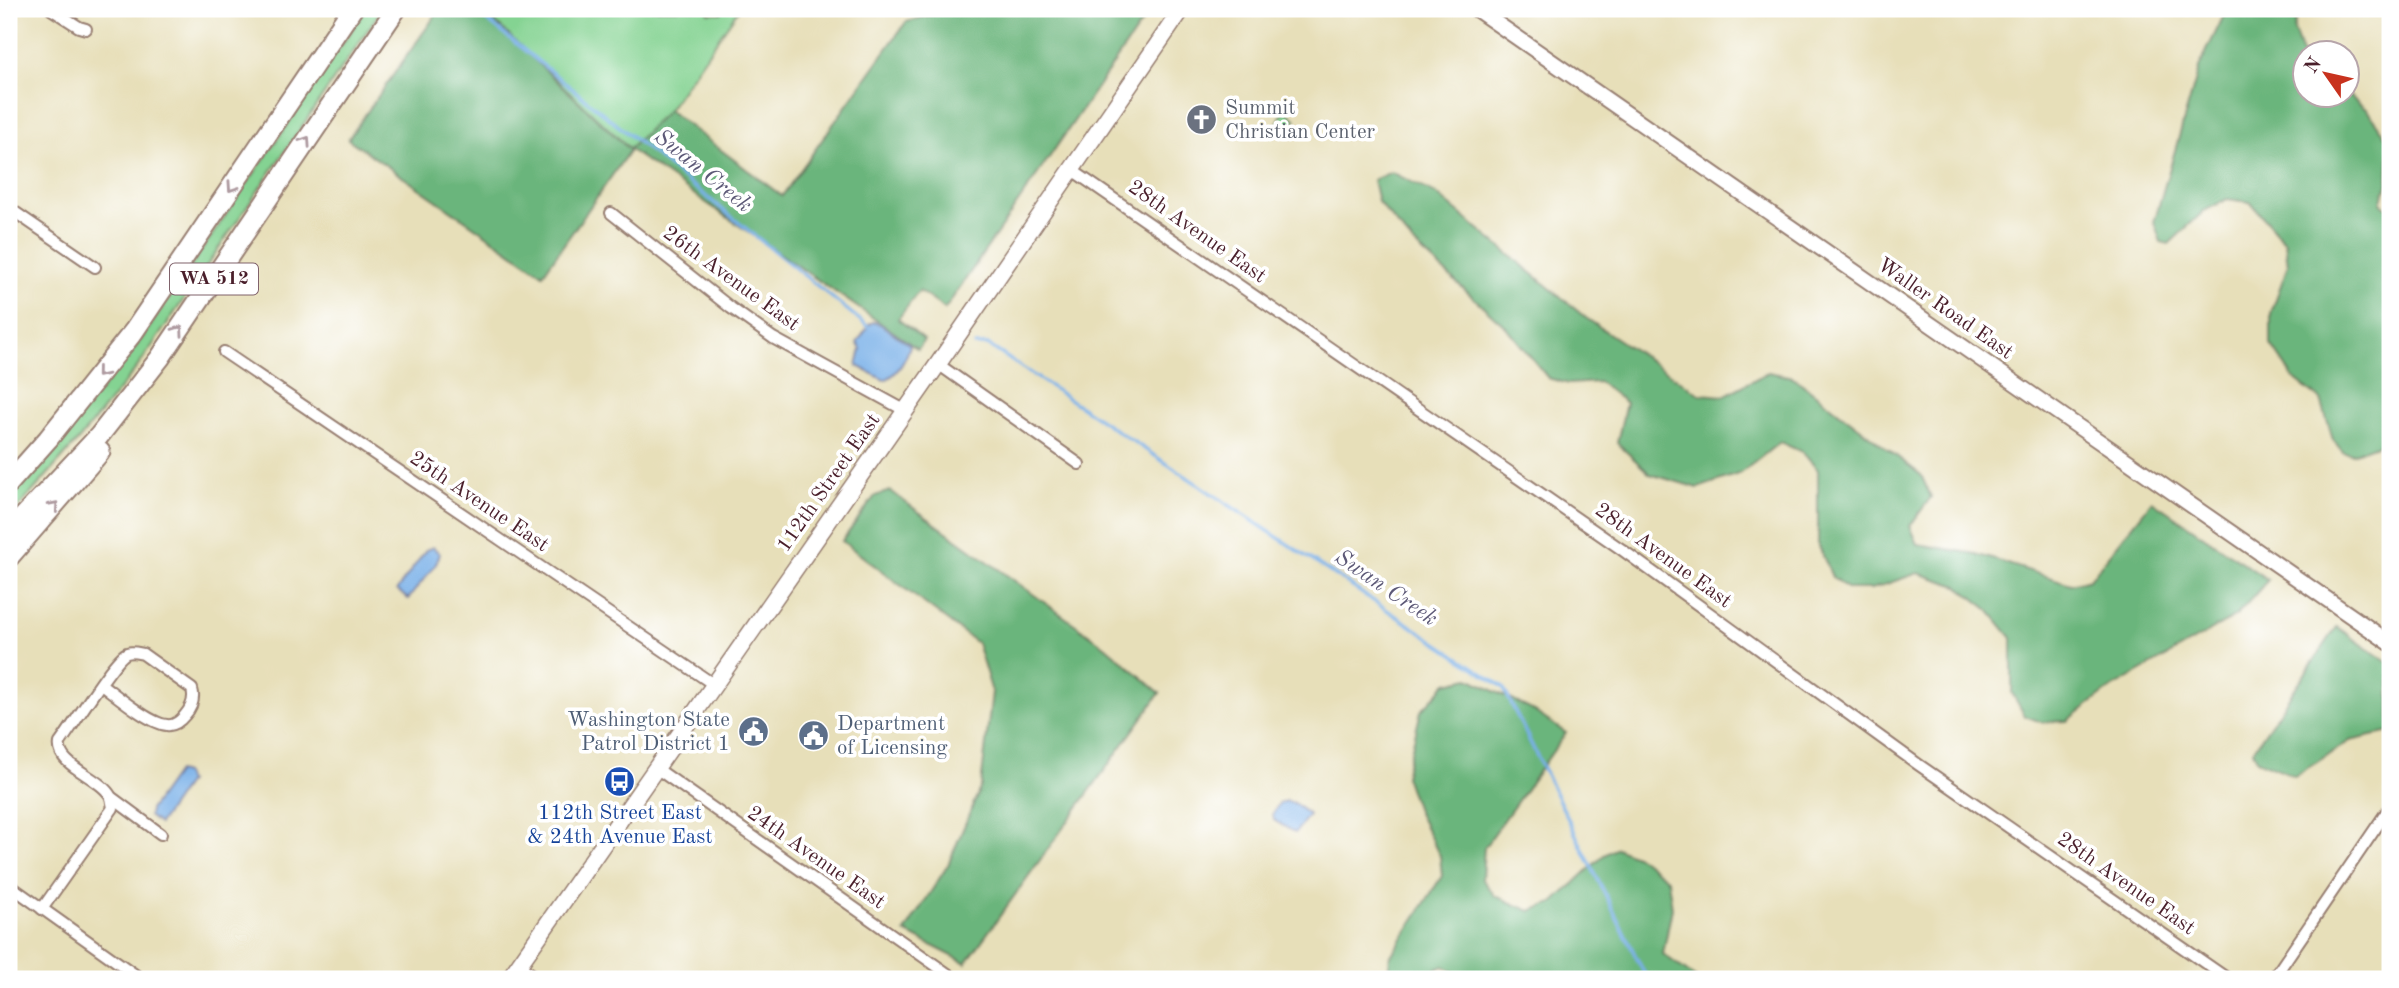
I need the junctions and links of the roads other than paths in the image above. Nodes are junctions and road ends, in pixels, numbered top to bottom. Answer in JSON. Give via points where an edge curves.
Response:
{"nodes":[{"id":1,"x":51,"y":9,"type":"edge"},
{"id":2,"x":352,"y":9,"type":"edge"},
{"id":3,"x":396,"y":9,"type":"edge"},
{"id":4,"x":1182,"y":9,"type":"edge"},
{"id":5,"x":1476,"y":9,"type":"edge"},
{"id":6,"x":86,"y":29,"type":"dead end"},
{"id":7,"x":1072,"y":170,"type":"junction"},
{"id":8,"x":9,"y":208,"type":"edge"},
{"id":9,"x":611,"y":213,"type":"dead end"},
{"id":10,"x":95,"y":267,"type":"dead end"},
{"id":11,"x":224,"y":352,"type":"dead end"},
{"id":12,"x":160,"y":358,"type":"junction"},
{"id":13,"x":938,"y":364,"type":"junction"},
{"id":14,"x":906,"y":411,"type":"junction"},
{"id":15,"x":1079,"y":464,"type":"dead end"},
{"id":16,"x":11,"y":481,"type":"edge"},
{"id":17,"x":9,"y":532,"type":"edge"},
{"id":18,"x":9,"y":557,"type":"edge"},
{"id":19,"x":2390,"y":643,"type":"edge"},
{"id":20,"x":101,"y":684,"type":"junction"},
{"id":21,"x":713,"y":684,"type":"junction"},
{"id":22,"x":656,"y":768,"type":"junction"},
{"id":23,"x":111,"y":797,"type":"junction"},
{"id":24,"x":2390,"y":807,"type":"edge"},
{"id":25,"x":161,"y":834,"type":"dead end"},
{"id":26,"x":9,"y":886,"type":"edge"},
{"id":27,"x":42,"y":909,"type":"junction"},
{"id":28,"x":518,"y":965,"type":"junction"},
{"id":29,"x":141,"y":979,"type":"edge"},
{"id":30,"x":509,"y":979,"type":"edge"},
{"id":31,"x":538,"y":979,"type":"edge"},
{"id":32,"x":955,"y":979,"type":"edge"},
{"id":33,"x":2228,"y":979,"type":"edge"},
{"id":34,"x":2273,"y":979,"type":"edge"}],
"edges":[{"from":1,"to":6,"type":"street"},
{"from":2,"to":16,"type":"highway","number":"WA 512","one_way":true,"via":[[134,331]]},
{"from":12,"to":3,"type":"highway","number":"WA 512","one_way":true},
{"from":4,"to":7,"type":"main road","name":"112th Street East"},
{"from":5,"to":19,"type":"street","name":"Waller Road East"},
{"from":7,"to":13,"type":"main road","name":"112th Street East"},
{"from":7,"to":33,"type":"street","name":"28th Avenue East","via":[[1621,549],[1919,765]]},
{"from":8,"to":10,"type":"street"},
{"from":9,"to":14,"type":"street","name":"26th Avenue East","via":[[773,338]]},
{"from":11,"to":21,"type":"street","name":"25th Avenue East"},
{"from":12,"to":17,"type":"highway","number":"WA 512","via":[[99,436]]},
{"from":18,"to":12,"type":"highway","one_way":true,"via":[[120,427]]},
{"from":13,"to":14,"type":"main road","name":"112th Street East"},
{"from":13,"to":15,"type":"street"},
{"from":14,"to":21,"type":"main road","name":"112th Street East"},
{"from":20,"to":20,"type":"street","via":[[125,653],[135,652],[189,685],[194,697],[188,712],[173,724],[159,723]]},
{"from":20,"to":23,"type":"street","via":[[60,743],[60,754],[106,788]]},
{"from":21,"to":22,"type":"main road","name":"112th Street East"},
{"from":22,"to":28,"type":"main road","name":"112th Street East"},
{"from":22,"to":32,"type":"street","name":"24th Avenue East"},
{"from":23,"to":25,"type":"street"},
{"from":23,"to":27,"type":"street","via":[[113,808]]},
{"from":24,"to":34,"type":"street"},
{"from":26,"to":27,"type":"street"},
{"from":27,"to":29,"type":"street"},
{"from":28,"to":30,"type":"main road","name":"112th Street East"},
{"from":28,"to":31,"type":"street"}]}
